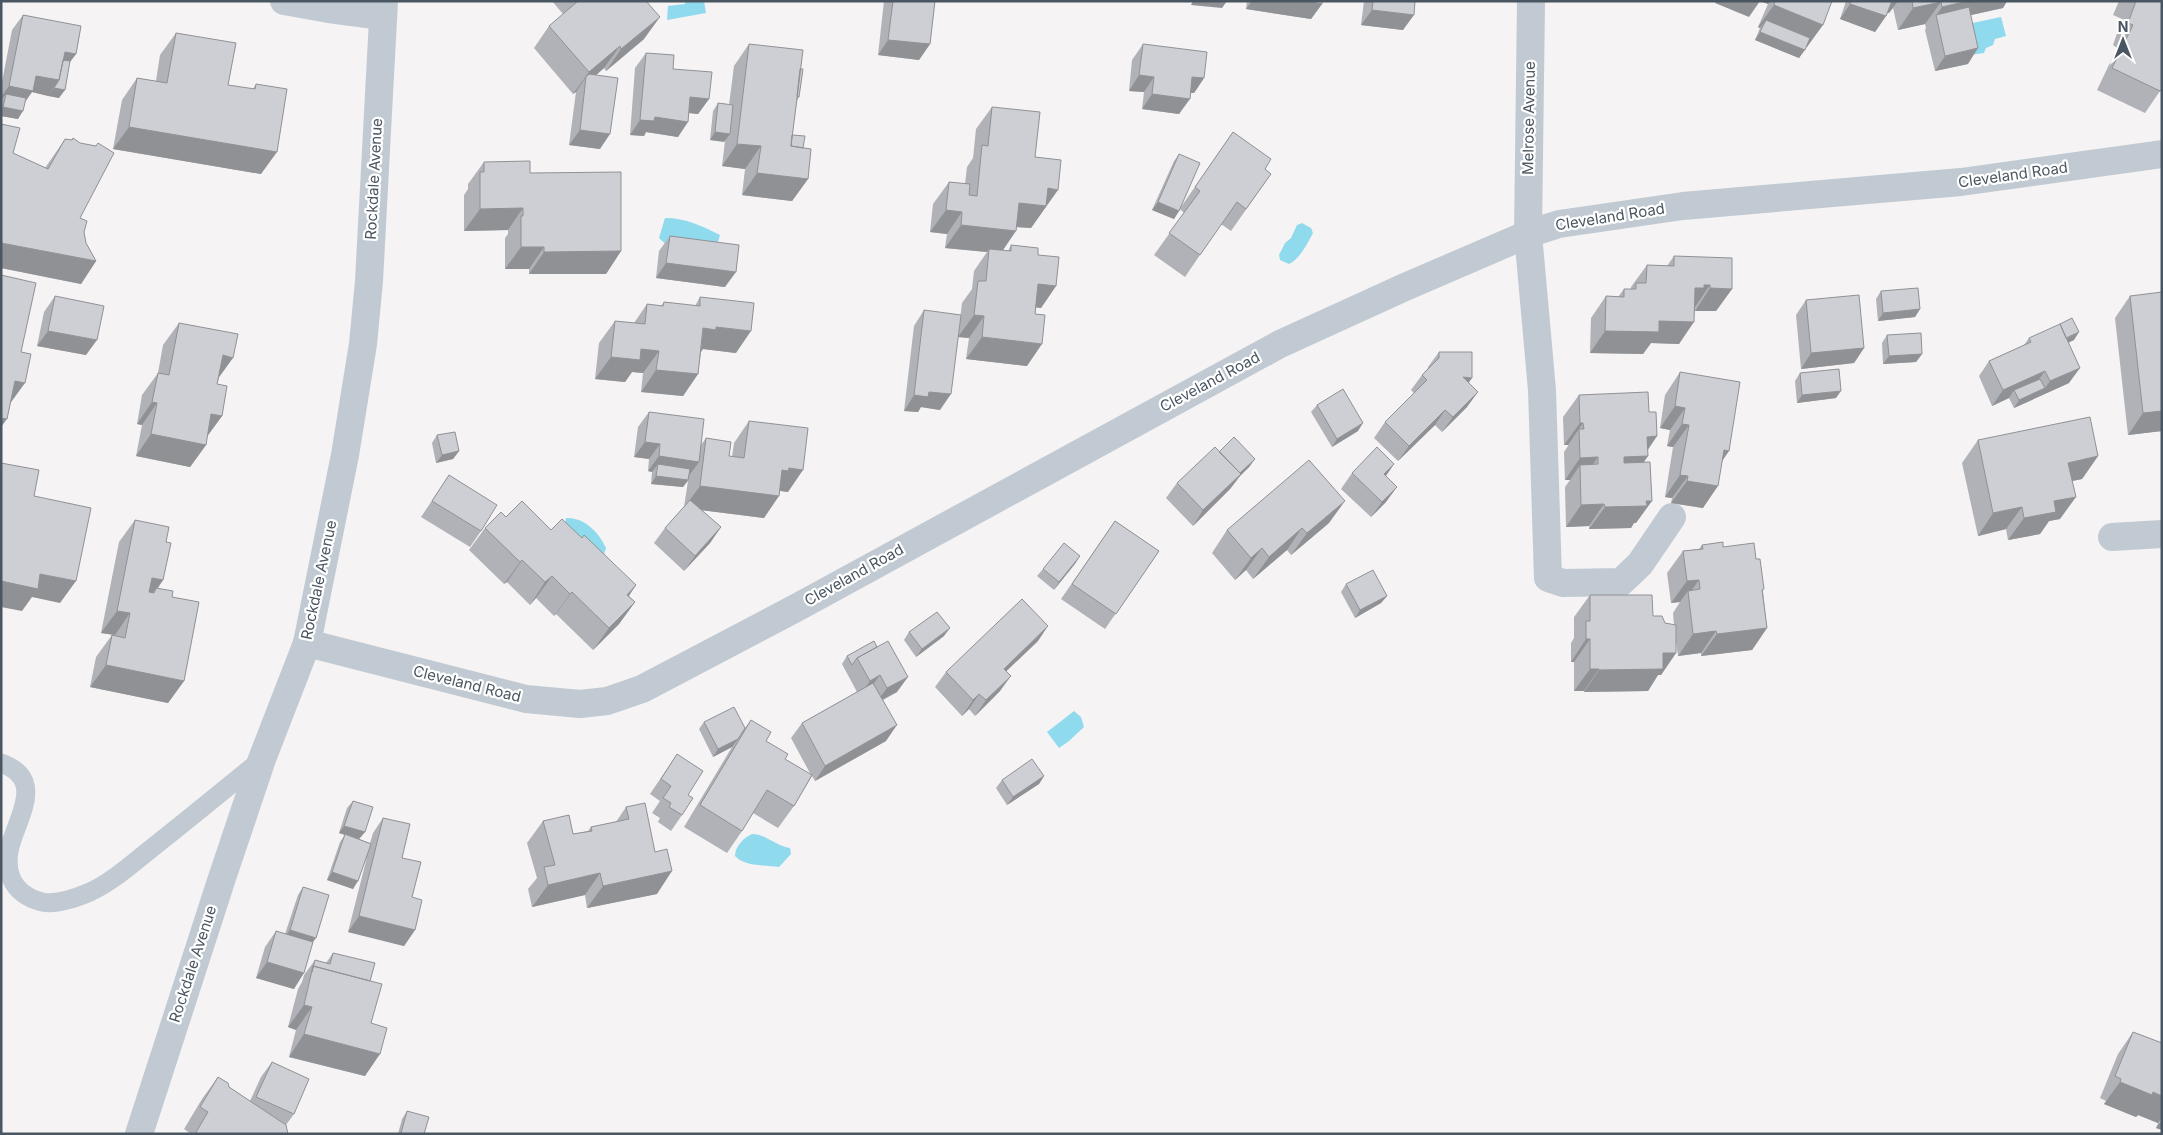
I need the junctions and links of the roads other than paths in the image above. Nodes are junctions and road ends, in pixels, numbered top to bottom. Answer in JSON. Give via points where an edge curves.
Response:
{"nodes":[{"id":1,"x":284,"y":1,"type":"edge"},
{"id":2,"x":1531,"y":1,"type":"edge"},
{"id":3,"x":383,"y":8,"type":"edge"},
{"id":4,"x":2162,"y":154,"type":"edge"},
{"id":5,"x":1528,"y":234,"type":"junction"},
{"id":6,"x":1672,"y":517,"type":"dead end"},
{"id":7,"x":2162,"y":534,"type":"edge"},
{"id":8,"x":2112,"y":537,"type":"dead end"},
{"id":9,"x":307,"y":643,"type":"junction"},
{"id":10,"x":262,"y":759,"type":"junction"},
{"id":11,"x":1,"y":763,"type":"edge"},
{"id":12,"x":139,"y":1134,"type":"edge"}],
"edges":[{"from":1,"to":3,"type":"street","via":[[329,9]]},
{"from":2,"to":5,"type":"street","name":"Melrose Avenue"},
{"from":3,"to":9,"type":"street","name":"Rockdale Avenue","via":[[363,344],[345,455]]},
{"from":4,"to":5,"type":"street","name":"Cleveland Road","via":[[1961,182],[1683,206],[1559,224]]},
{"from":5,"to":6,"type":"street","name":"Melrose Avenue","via":[[1542,390],[1548,578],[1563,583],[1621,582],[1640,564]]},
{"from":5,"to":9,"type":"street","name":"Cleveland Road","via":[[1280,344],[762,626],[642,689],[607,701],[580,704],[526,699]]},
{"from":7,"to":8,"type":"street"},
{"from":9,"to":10,"type":"street","name":"Rockdale Avenue"},
{"from":10,"to":11,"type":"lane","via":[[122,871],[91,891],[47,903],[20,892],[12,882],[9,869],[11,842],[27,792],[24,781],[15,770]]},
{"from":10,"to":12,"type":"street","name":"Rockdale Avenue"}]}
